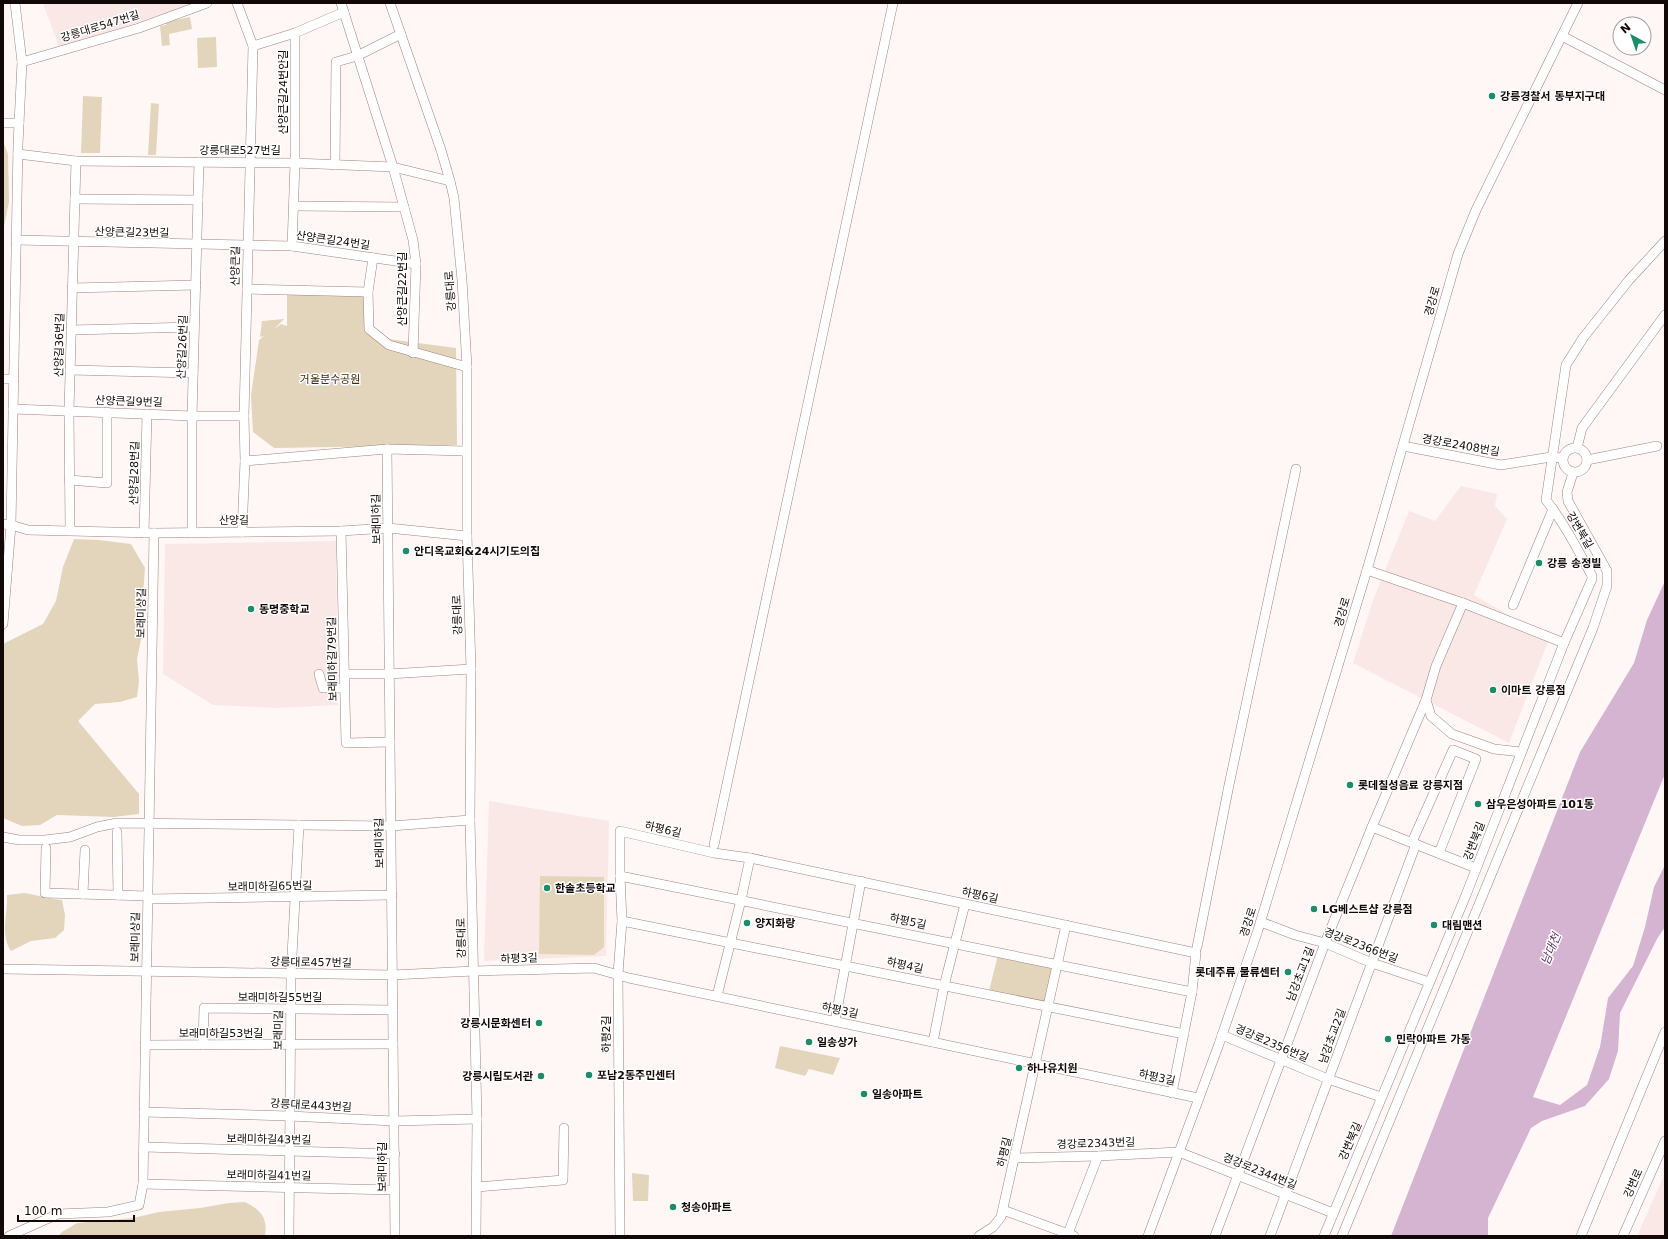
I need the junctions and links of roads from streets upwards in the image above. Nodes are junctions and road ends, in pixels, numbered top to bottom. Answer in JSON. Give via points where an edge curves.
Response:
{"nodes":[{"id":1,"x":15,"y":3,"type":"edge"},
{"id":2,"x":207,"y":3,"type":"edge"},
{"id":3,"x":237,"y":3,"type":"edge"},
{"id":4,"x":390,"y":3,"type":"edge"},
{"id":5,"x":893,"y":3,"type":"edge"},
{"id":6,"x":1578,"y":3,"type":"edge"},
{"id":7,"x":342,"y":7,"type":"edge"},
{"id":8,"x":295,"y":33,"type":"junction"},
{"id":9,"x":401,"y":34,"type":"junction"},
{"id":10,"x":1562,"y":36,"type":"junction"},
{"id":11,"x":253,"y":46,"type":"junction"},
{"id":12,"x":357,"y":56,"type":"junction"},
{"id":13,"x":22,"y":62,"type":"junction"},
{"id":14,"x":1665,"y":90,"type":"edge"},
{"id":15,"x":3,"y":123,"type":"edge"},
{"id":16,"x":19,"y":123,"type":"junction"},
{"id":17,"x":18,"y":154,"type":"junction"},
{"id":18,"x":76,"y":161,"type":"junction"},
{"id":19,"x":199,"y":162,"type":"junction"},
{"id":20,"x":251,"y":162,"type":"junction"},
{"id":21,"x":295,"y":163,"type":"junction"},
{"id":22,"x":335,"y":165,"type":"junction"},
{"id":23,"x":393,"y":167,"type":"junction"},
{"id":24,"x":450,"y":181,"type":"junction"},
{"id":25,"x":75,"y":199,"type":"junction"},
{"id":26,"x":198,"y":200,"type":"junction"},
{"id":27,"x":295,"y":206,"type":"junction"},
{"id":28,"x":404,"y":207,"type":"junction"},
{"id":29,"x":16,"y":240,"type":"junction"},
{"id":30,"x":1665,"y":241,"type":"edge"},
{"id":31,"x":74,"y":242,"type":"junction"},
{"id":32,"x":197,"y":245,"type":"junction"},
{"id":33,"x":247,"y":245,"type":"junction"},
{"id":34,"x":292,"y":246,"type":"junction"},
{"id":35,"x":373,"y":258,"type":"junction"},
{"id":36,"x":416,"y":264,"type":"junction"},
{"id":37,"x":196,"y":285,"type":"junction"},
{"id":38,"x":72,"y":288,"type":"junction"},
{"id":39,"x":247,"y":289,"type":"junction"},
{"id":40,"x":368,"y":292,"type":"junction"},
{"id":41,"x":1665,"y":314,"type":"edge"},
{"id":42,"x":194,"y":327,"type":"junction"},
{"id":43,"x":71,"y":330,"type":"junction"},
{"id":44,"x":413,"y":353,"type":"junction"},
{"id":45,"x":467,"y":367,"type":"junction"},
{"id":46,"x":70,"y":370,"type":"junction"},
{"id":47,"x":193,"y":373,"type":"junction"},
{"id":48,"x":3,"y":379,"type":"edge"},
{"id":49,"x":14,"y":379,"type":"junction"},
{"id":50,"x":13,"y":409,"type":"junction"},
{"id":51,"x":69,"y":411,"type":"junction"},
{"id":52,"x":106,"y":412,"type":"junction"},
{"id":53,"x":147,"y":414,"type":"junction"},
{"id":54,"x":192,"y":416,"type":"junction"},
{"id":55,"x":244,"y":416,"type":"junction"},
{"id":56,"x":1403,"y":446,"type":"junction"},
{"id":57,"x":1658,"y":446,"type":"dead end"},
{"id":58,"x":1577,"y":448,"type":"junction"},
{"id":59,"x":387,"y":449,"type":"junction"},
{"id":60,"x":466,"y":451,"type":"junction"},
{"id":61,"x":1551,"y":457,"type":"junction"},
{"id":62,"x":1562,"y":458,"type":"junction"},
{"id":63,"x":1587,"y":460,"type":"junction"},
{"id":64,"x":245,"y":461,"type":"junction"},
{"id":65,"x":1296,"y":469,"type":"dead end"},
{"id":66,"x":1574,"y":473,"type":"junction"},
{"id":67,"x":69,"y":480,"type":"junction"},
{"id":68,"x":1553,"y":509,"type":"junction"},
{"id":69,"x":7,"y":524,"type":"edge"},
{"id":70,"x":388,"y":528,"type":"junction"},
{"id":71,"x":70,"y":530,"type":"junction"},
{"id":72,"x":342,"y":531,"type":"junction"},
{"id":73,"x":242,"y":532,"type":"junction"},
{"id":74,"x":144,"y":533,"type":"junction"},
{"id":75,"x":192,"y":533,"type":"junction"},
{"id":76,"x":154,"y":534,"type":"junction"},
{"id":77,"x":467,"y":536,"type":"junction"},
{"id":78,"x":1367,"y":570,"type":"junction"},
{"id":79,"x":1463,"y":603,"type":"junction"},
{"id":80,"x":1513,"y":605,"type":"dead end"},
{"id":81,"x":3,"y":624,"type":"edge"},
{"id":82,"x":1564,"y":643,"type":"junction"},
{"id":83,"x":471,"y":669,"type":"junction"},
{"id":84,"x":319,"y":674,"type":"dead end"},
{"id":85,"x":344,"y":674,"type":"junction"},
{"id":86,"x":389,"y":674,"type":"junction"},
{"id":87,"x":345,"y":688,"type":"junction"},
{"id":88,"x":1426,"y":700,"type":"junction"},
{"id":89,"x":390,"y":742,"type":"junction"},
{"id":90,"x":1521,"y":752,"type":"junction"},
{"id":91,"x":470,"y":820,"type":"junction"},
{"id":92,"x":149,"y":823,"type":"junction"},
{"id":93,"x":299,"y":825,"type":"junction"},
{"id":94,"x":391,"y":826,"type":"junction"},
{"id":95,"x":1372,"y":827,"type":"junction"},
{"id":96,"x":620,"y":831,"type":"joint"},
{"id":97,"x":117,"y":832,"type":"dead end"},
{"id":98,"x":3,"y":837,"type":"edge"},
{"id":99,"x":1414,"y":843,"type":"junction"},
{"id":100,"x":714,"y":845,"type":"dead end"},
{"id":101,"x":46,"y":848,"type":"dead end"},
{"id":102,"x":84,"y":850,"type":"dead end"},
{"id":103,"x":1439,"y":853,"type":"junction"},
{"id":104,"x":750,"y":858,"type":"junction"},
{"id":105,"x":1476,"y":868,"type":"junction"},
{"id":106,"x":620,"y":876,"type":"junction"},
{"id":107,"x":861,"y":881,"type":"junction"},
{"id":108,"x":83,"y":894,"type":"junction"},
{"id":109,"x":118,"y":895,"type":"junction"},
{"id":110,"x":392,"y":895,"type":"junction"},
{"id":111,"x":148,"y":898,"type":"junction"},
{"id":112,"x":295,"y":898,"type":"junction"},
{"id":113,"x":741,"y":900,"type":"junction"},
{"id":114,"x":965,"y":904,"type":"junction"},
{"id":115,"x":622,"y":921,"type":"junction"},
{"id":116,"x":854,"y":922,"type":"junction"},
{"id":117,"x":1261,"y":922,"type":"junction"},
{"id":118,"x":1066,"y":925,"type":"junction"},
{"id":119,"x":731,"y":942,"type":"junction"},
{"id":120,"x":955,"y":943,"type":"junction"},
{"id":121,"x":1325,"y":943,"type":"junction"},
{"id":122,"x":1197,"y":947,"type":"dead end"},
{"id":123,"x":1372,"y":963,"type":"junction"},
{"id":124,"x":1057,"y":964,"type":"junction"},
{"id":125,"x":845,"y":966,"type":"junction"},
{"id":126,"x":3,"y":969,"type":"edge"},
{"id":127,"x":146,"y":970,"type":"junction"},
{"id":128,"x":474,"y":971,"type":"junction"},
{"id":129,"x":291,"y":974,"type":"junction"},
{"id":130,"x":618,"y":974,"type":"junction"},
{"id":131,"x":392,"y":975,"type":"junction"},
{"id":132,"x":1429,"y":982,"type":"junction"},
{"id":133,"x":944,"y":986,"type":"junction"},
{"id":134,"x":1192,"y":992,"type":"junction"},
{"id":135,"x":717,"y":996,"type":"junction"},
{"id":136,"x":1048,"y":1007,"type":"junction"},
{"id":137,"x":290,"y":1009,"type":"junction"},
{"id":138,"x":393,"y":1010,"type":"junction"},
{"id":139,"x":835,"y":1021,"type":"junction"},
{"id":140,"x":1665,"y":1032,"type":"edge"},
{"id":141,"x":1184,"y":1034,"type":"junction"},
{"id":142,"x":1222,"y":1035,"type":"junction"},
{"id":143,"x":933,"y":1042,"type":"junction"},
{"id":144,"x":203,"y":1044,"type":"junction"},
{"id":145,"x":393,"y":1044,"type":"junction"},
{"id":146,"x":145,"y":1045,"type":"junction"},
{"id":147,"x":290,"y":1045,"type":"junction"},
{"id":148,"x":1281,"y":1060,"type":"junction"},
{"id":149,"x":1036,"y":1064,"type":"junction"},
{"id":150,"x":1328,"y":1079,"type":"junction"},
{"id":151,"x":1172,"y":1093,"type":"junction"},
{"id":152,"x":1382,"y":1097,"type":"junction"},
{"id":153,"x":1198,"y":1098,"type":"junction"},
{"id":154,"x":144,"y":1112,"type":"junction"},
{"id":155,"x":289,"y":1116,"type":"junction"},
{"id":156,"x":478,"y":1119,"type":"junction"},
{"id":157,"x":394,"y":1121,"type":"junction"},
{"id":158,"x":564,"y":1128,"type":"dead end"},
{"id":159,"x":1665,"y":1140,"type":"edge"},
{"id":160,"x":144,"y":1148,"type":"junction"},
{"id":161,"x":290,"y":1151,"type":"junction"},
{"id":162,"x":1179,"y":1152,"type":"junction"},
{"id":163,"x":395,"y":1154,"type":"junction"},
{"id":164,"x":1098,"y":1156,"type":"junction"},
{"id":165,"x":1662,"y":1157,"type":"edge"},
{"id":166,"x":1015,"y":1158,"type":"junction"},
{"id":167,"x":1238,"y":1175,"type":"junction"},
{"id":168,"x":143,"y":1184,"type":"junction"},
{"id":169,"x":290,"y":1187,"type":"junction"},
{"id":170,"x":477,"y":1187,"type":"junction"},
{"id":171,"x":394,"y":1190,"type":"junction"},
{"id":172,"x":1286,"y":1194,"type":"junction"},
{"id":173,"x":1003,"y":1210,"type":"junction"},
{"id":174,"x":1333,"y":1213,"type":"junction"},
{"id":175,"x":992,"y":1232,"type":"edge"},
{"id":176,"x":1069,"y":1235,"type":"edge"},
{"id":177,"x":9,"y":1236,"type":"edge"},
{"id":178,"x":289,"y":1236,"type":"edge"},
{"id":179,"x":395,"y":1236,"type":"edge"},
{"id":180,"x":476,"y":1236,"type":"edge"},
{"id":181,"x":620,"y":1236,"type":"edge"},
{"id":182,"x":979,"y":1236,"type":"edge"},
{"id":183,"x":1148,"y":1236,"type":"edge"},
{"id":184,"x":1215,"y":1236,"type":"edge"},
{"id":185,"x":1270,"y":1236,"type":"edge"},
{"id":186,"x":1324,"y":1236,"type":"edge"},
{"id":187,"x":1342,"y":1236,"type":"edge"},
{"id":188,"x":1581,"y":1236,"type":"edge"},
{"id":189,"x":1623,"y":1236,"type":"edge"}],
"edges":[{"from":1,"to":13,"type":"street"},
{"from":2,"to":13,"type":"street","name":"강릉대로547번길","via":[[139,28]]},
{"from":3,"to":11,"type":"street","name":"산양큰길"},
{"from":4,"to":9,"type":"street","name":"강릉대로"},
{"from":5,"to":100,"type":"street"},
{"from":6,"to":10,"type":"street","name":"경강로"},
{"from":7,"to":8,"type":"street"},
{"from":7,"to":12,"type":"street","name":"산양큰길22번길"},
{"from":8,"to":11,"type":"street"},
{"from":8,"to":21,"type":"street","name":"산양큰길24번안길"},
{"from":9,"to":12,"type":"street"},
{"from":9,"to":24,"type":"street","name":"강릉대로"},
{"from":10,"to":14,"type":"street"},
{"from":10,"to":56,"type":"street","name":"경강로","via":[[1476,210],[1458,254]]},
{"from":11,"to":20,"type":"street","name":"산양큰길"},
{"from":12,"to":22,"type":"street","via":[[336,62]]},
{"from":12,"to":23,"type":"street","name":"산양큰길22번길"},
{"from":13,"to":16,"type":"street"},
{"from":15,"to":16,"type":"street"},
{"from":16,"to":17,"type":"street"},
{"from":17,"to":18,"type":"street","name":"강릉대로527번길"},
{"from":17,"to":29,"type":"street"},
{"from":18,"to":19,"type":"street","name":"강릉대로527번길"},
{"from":18,"to":25,"type":"street","name":"산양길36번길"},
{"from":19,"to":20,"type":"street","name":"강릉대로527번길"},
{"from":19,"to":26,"type":"street","name":"산양길26번길"},
{"from":20,"to":21,"type":"street","name":"강릉대로527번길"},
{"from":20,"to":33,"type":"street","name":"산양큰길"},
{"from":21,"to":22,"type":"street","name":"강릉대로527번길"},
{"from":21,"to":27,"type":"street","name":"산양큰길24번안길"},
{"from":22,"to":23,"type":"street","name":"강릉대로527번길"},
{"from":23,"to":24,"type":"street","name":"강릉대로527번길"},
{"from":23,"to":28,"type":"street","name":"산양큰길22번길"},
{"from":24,"to":45,"type":"street","name":"강릉대로","via":[[458,240]]},
{"from":25,"to":26,"type":"street"},
{"from":25,"to":31,"type":"street","name":"산양길36번길"},
{"from":26,"to":32,"type":"street","name":"산양길26번길"},
{"from":27,"to":28,"type":"street"},
{"from":27,"to":34,"type":"street","name":"산양큰길24번안길"},
{"from":28,"to":36,"type":"street","name":"산양큰길22번길","via":[[413,240]]},
{"from":29,"to":31,"type":"street","name":"산양큰길23번길"},
{"from":29,"to":49,"type":"street"},
{"from":30,"to":61,"type":"street","name":"강변북길","via":[[1587,332],[1566,365]]},
{"from":31,"to":32,"type":"street","name":"산양큰길23번길"},
{"from":31,"to":38,"type":"street","name":"산양길36번길"},
{"from":32,"to":33,"type":"street","name":"산양큰길23번길"},
{"from":32,"to":37,"type":"street","name":"산양길26번길"},
{"from":33,"to":34,"type":"street","name":"산양큰길24번길"},
{"from":33,"to":39,"type":"street","name":"산양큰길"},
{"from":34,"to":35,"type":"street","name":"산양큰길24번길"},
{"from":35,"to":36,"type":"street","name":"산양큰길24번길"},
{"from":35,"to":40,"type":"street"},
{"from":36,"to":44,"type":"street","name":"산양큰길22번길"},
{"from":37,"to":38,"type":"street"},
{"from":37,"to":42,"type":"street","name":"산양길26번길"},
{"from":38,"to":43,"type":"street","name":"산양길36번길"},
{"from":39,"to":40,"type":"street"},
{"from":39,"to":55,"type":"street","name":"산양큰길"},
{"from":40,"to":44,"type":"street","via":[[369,329],[389,345]]},
{"from":41,"to":58,"type":"street","via":[[1582,428]]},
{"from":42,"to":43,"type":"street"},
{"from":42,"to":47,"type":"street","name":"산양길26번길"},
{"from":43,"to":46,"type":"street","name":"산양길36번길"},
{"from":44,"to":45,"type":"street"},
{"from":45,"to":60,"type":"street","name":"강릉대로"},
{"from":46,"to":47,"type":"street"},
{"from":46,"to":51,"type":"street","name":"산양길36번길"},
{"from":47,"to":54,"type":"street","name":"산양길26번길"},
{"from":48,"to":49,"type":"street"},
{"from":49,"to":50,"type":"street"},
{"from":50,"to":51,"type":"street","name":"산양큰길9번길"},
{"from":50,"to":69,"type":"street"},
{"from":51,"to":52,"type":"street","name":"산양큰길9번길"},
{"from":51,"to":67,"type":"street","name":"산양길36번길"},
{"from":52,"to":53,"type":"street","name":"산양큰길9번길"},
{"from":52,"to":67,"type":"street","via":[[107,483]]},
{"from":53,"to":54,"type":"street","name":"산양큰길9번길"},
{"from":53,"to":74,"type":"street","name":"산양길28번길"},
{"from":54,"to":55,"type":"street","name":"산양큰길9번길"},
{"from":54,"to":75,"type":"street","name":"산양길26번길"},
{"from":55,"to":64,"type":"street","name":"산양큰길"},
{"from":56,"to":61,"type":"street","name":"경강로2408번길","via":[[1501,465]]},
{"from":56,"to":78,"type":"street","name":"경강로"},
{"from":57,"to":63,"type":"street"},
{"from":58,"to":62,"type":"street","via":[[1566,451]]},
{"from":58,"to":63,"type":"street","via":[[1584,452]]},
{"from":59,"to":60,"type":"street"},
{"from":59,"to":64,"type":"street"},
{"from":59,"to":70,"type":"street","name":"보래미하길"},
{"from":60,"to":77,"type":"street","name":"강릉대로"},
{"from":61,"to":62,"type":"street","name":"경강로2408번길"},
{"from":61,"to":68,"type":"street","name":"강변북길","via":[[1546,500]]},
{"from":62,"to":66,"type":"street","via":[[1566,469]]},
{"from":63,"to":66,"type":"street","via":[[1582,471]]},
{"from":64,"to":73,"type":"street","name":"산양큰길"},
{"from":65,"to":122,"type":"street"},
{"from":66,"to":187,"type":"street","via":[[1567,492],[1568,501],[1607,571],[1607,586],[1593,628]]},
{"from":67,"to":71,"type":"street","name":"산양길36번길"},
{"from":68,"to":80,"type":"street"},
{"from":68,"to":82,"type":"street","name":"강변북길","via":[[1592,576]]},
{"from":69,"to":71,"type":"street","name":"산양길","via":[[28,530]]},
{"from":69,"to":81,"type":"street"},
{"from":70,"to":72,"type":"street","name":"산양길"},
{"from":70,"to":77,"type":"street","name":"산양길"},
{"from":70,"to":86,"type":"street","name":"보래미하길"},
{"from":71,"to":74,"type":"street","name":"산양길"},
{"from":72,"to":73,"type":"street","name":"산양길"},
{"from":72,"to":85,"type":"street","name":"보래미하길79번길"},
{"from":73,"to":75,"type":"street","name":"산양길"},
{"from":74,"to":76,"type":"street","name":"산양길"},
{"from":75,"to":76,"type":"street","name":"산양길"},
{"from":76,"to":92,"type":"street","name":"보래미상길"},
{"from":77,"to":83,"type":"street","name":"강릉대로"},
{"from":78,"to":79,"type":"street"},
{"from":78,"to":117,"type":"street","name":"경강로"},
{"from":79,"to":82,"type":"street"},
{"from":79,"to":88,"type":"street","name":"남강초교1길","via":[[1436,666]]},
{"from":82,"to":90,"type":"street","name":"강변북길"},
{"from":83,"to":86,"type":"street"},
{"from":83,"to":91,"type":"street","name":"강릉대로"},
{"from":84,"to":87,"type":"street","via":[[323,688]]},
{"from":85,"to":86,"type":"street"},
{"from":85,"to":87,"type":"street","name":"보래미하길79번길"},
{"from":86,"to":89,"type":"street","name":"보래미하길"},
{"from":87,"to":89,"type":"street","name":"보래미하길79번길","via":[[346,743]]},
{"from":88,"to":90,"type":"street","via":[[1432,716],[1452,734],[1494,749]]},
{"from":88,"to":95,"type":"street","name":"남강초교1길"},
{"from":89,"to":94,"type":"street","name":"보래미하길"},
{"from":90,"to":105,"type":"street","name":"강변북길"},
{"from":91,"to":94,"type":"street"},
{"from":91,"to":128,"type":"street","name":"강릉대로"},
{"from":92,"to":93,"type":"street"},
{"from":92,"to":98,"type":"street","via":[[97,827],[70,837],[45,840]]},
{"from":92,"to":111,"type":"street","name":"보래미상길"},
{"from":93,"to":94,"type":"street"},
{"from":93,"to":112,"type":"street","name":"보래미길"},
{"from":94,"to":110,"type":"street","name":"보래미하길"},
{"from":95,"to":99,"type":"street"},
{"from":95,"to":121,"type":"street","name":"남강초교1길"},
{"from":96,"to":104,"type":"street","name":"하평6길","via":[[714,853]]},
{"from":96,"to":106,"type":"street","name":"하평2길"},
{"from":97,"to":109,"type":"street"},
{"from":99,"to":103,"type":"street"},
{"from":99,"to":103,"type":"street","name":"남강초교2길","via":[[1453,750],[1476,759]]},
{"from":99,"to":123,"type":"street","name":"남강초교2길"},
{"from":101,"to":108,"type":"street","name":"보래미하길65번길","via":[[45,893]]},
{"from":102,"to":108,"type":"street"},
{"from":103,"to":105,"type":"street"},
{"from":104,"to":107,"type":"street","name":"하평6길"},
{"from":104,"to":113,"type":"street"},
{"from":105,"to":132,"type":"street","name":"강변북길"},
{"from":106,"to":113,"type":"street","name":"하평5길"},
{"from":106,"to":115,"type":"street","name":"하평2길"},
{"from":107,"to":114,"type":"street","name":"하평6길"},
{"from":107,"to":116,"type":"street"},
{"from":108,"to":109,"type":"street","name":"보래미하길65번길"},
{"from":109,"to":111,"type":"street","name":"보래미하길65번길"},
{"from":110,"to":112,"type":"street","name":"보래미하길65번길"},
{"from":110,"to":131,"type":"street","name":"보래미하길"},
{"from":111,"to":112,"type":"street","name":"보래미하길65번길"},
{"from":111,"to":127,"type":"street","name":"보래미상길"},
{"from":112,"to":129,"type":"street","name":"보래미길"},
{"from":113,"to":116,"type":"street","name":"하평5길"},
{"from":113,"to":119,"type":"street"},
{"from":114,"to":118,"type":"street","name":"하평6길"},
{"from":114,"to":120,"type":"street"},
{"from":115,"to":119,"type":"street","name":"하평4길"},
{"from":115,"to":130,"type":"street","name":"하평2길"},
{"from":116,"to":120,"type":"street","name":"하평5길"},
{"from":116,"to":125,"type":"street"},
{"from":117,"to":121,"type":"street","name":"경강로2366번길"},
{"from":117,"to":142,"type":"street","name":"경강로"},
{"from":118,"to":124,"type":"street","name":"하평길"},
{"from":118,"to":134,"type":"street","name":"하평6길","via":[[1196,953]]},
{"from":119,"to":125,"type":"street","name":"하평4길"},
{"from":119,"to":135,"type":"street"},
{"from":120,"to":124,"type":"street","name":"하평5길"},
{"from":120,"to":133,"type":"street"},
{"from":121,"to":123,"type":"street","name":"경강로2366번길"},
{"from":121,"to":148,"type":"street","name":"남강초교1길"},
{"from":123,"to":132,"type":"street","name":"경강로2366번길"},
{"from":123,"to":150,"type":"street","name":"남강초교2길"},
{"from":124,"to":134,"type":"street","name":"하평5길"},
{"from":124,"to":136,"type":"street","name":"하평길"},
{"from":125,"to":133,"type":"street","name":"하평4길"},
{"from":125,"to":139,"type":"street"},
{"from":126,"to":127,"type":"street","name":"강릉대로457번길"},
{"from":127,"to":129,"type":"street","name":"강릉대로457번길"},
{"from":127,"to":146,"type":"street","name":"보래미상길"},
{"from":128,"to":130,"type":"street","name":"하평3길","via":[[594,968]]},
{"from":128,"to":131,"type":"street","name":"강릉대로457번길"},
{"from":128,"to":156,"type":"street","name":"강릉대로"},
{"from":129,"to":131,"type":"street","name":"강릉대로457번길"},
{"from":129,"to":137,"type":"street","name":"보래미길"},
{"from":130,"to":135,"type":"street","name":"하평3길"},
{"from":130,"to":181,"type":"street","name":"하평2길"},
{"from":131,"to":138,"type":"street","name":"보래미하길"},
{"from":132,"to":152,"type":"street","name":"강변북길"},
{"from":133,"to":136,"type":"street","name":"하평4길"},
{"from":133,"to":143,"type":"street"},
{"from":134,"to":141,"type":"street","name":"하평6길"},
{"from":135,"to":139,"type":"street","name":"하평3길"},
{"from":136,"to":141,"type":"street","name":"하평4길"},
{"from":136,"to":149,"type":"street","name":"하평길"},
{"from":137,"to":138,"type":"street","name":"보래미하길55번길"},
{"from":137,"to":144,"type":"street","name":"보래미하길55번길","via":[[204,1008]]},
{"from":137,"to":147,"type":"street","name":"보래미길"},
{"from":138,"to":145,"type":"street","name":"보래미하길"},
{"from":139,"to":143,"type":"street","name":"하평3길"},
{"from":140,"to":188,"type":"street"},
{"from":141,"to":151,"type":"street","name":"하평6길"},
{"from":142,"to":148,"type":"street","name":"경강로2356번길"},
{"from":142,"to":153,"type":"street","name":"경강로"},
{"from":143,"to":149,"type":"street","name":"하평3길"},
{"from":144,"to":146,"type":"street","name":"보래미하길53번길"},
{"from":144,"to":147,"type":"street","name":"보래미하길53번길"},
{"from":145,"to":147,"type":"street","name":"보래미하길53번길"},
{"from":145,"to":157,"type":"street","name":"보래미하길"},
{"from":146,"to":154,"type":"street","name":"보래미상길"},
{"from":147,"to":155,"type":"street","name":"보래미길"},
{"from":148,"to":150,"type":"street","name":"경강로2356번길"},
{"from":148,"to":167,"type":"street","name":"남강초교1길"},
{"from":149,"to":151,"type":"street","name":"하평3길"},
{"from":149,"to":166,"type":"street","name":"하평길"},
{"from":150,"to":152,"type":"street","name":"경강로2356번길"},
{"from":150,"to":172,"type":"street","name":"남강초교2길"},
{"from":151,"to":153,"type":"street","name":"하평3길"},
{"from":152,"to":174,"type":"street","name":"강변북길"},
{"from":153,"to":162,"type":"street","name":"경강로"},
{"from":154,"to":155,"type":"street","name":"강릉대로443번길"},
{"from":154,"to":160,"type":"street","name":"보래미상길"},
{"from":155,"to":157,"type":"street","name":"강릉대로443번길"},
{"from":155,"to":161,"type":"street","name":"보래미길"},
{"from":156,"to":157,"type":"street","name":"강릉대로443번길"},
{"from":156,"to":170,"type":"street","name":"강릉대로"},
{"from":157,"to":163,"type":"street","name":"보래미하길"},
{"from":158,"to":170,"type":"street","via":[[563,1180]]},
{"from":159,"to":165,"type":"street","name":"강변로"},
{"from":160,"to":161,"type":"street","name":"보래미하길43번길"},
{"from":160,"to":168,"type":"street","name":"보래미상길"},
{"from":161,"to":163,"type":"street","name":"보래미하길43번길"},
{"from":161,"to":169,"type":"street","name":"보래미길"},
{"from":162,"to":164,"type":"street","name":"경강로2343번길"},
{"from":162,"to":167,"type":"street","name":"경강로2344번길"},
{"from":162,"to":183,"type":"street","name":"경강로"},
{"from":163,"to":171,"type":"street","name":"보래미하길"},
{"from":164,"to":166,"type":"street","name":"경강로2343번길"},
{"from":164,"to":176,"type":"street"},
{"from":165,"to":189,"type":"street","name":"강변로"},
{"from":166,"to":173,"type":"street","name":"하평길"},
{"from":167,"to":172,"type":"street","name":"경강로2344번길"},
{"from":167,"to":184,"type":"street","name":"남강초교1길"},
{"from":168,"to":169,"type":"street","name":"보래미하길41번길"},
{"from":168,"to":177,"type":"street","name":"보래미상길","via":[[139,1205],[108,1212],[58,1214]]},
{"from":169,"to":171,"type":"street","name":"보래미하길41번길"},
{"from":169,"to":178,"type":"street","name":"보래미길"},
{"from":170,"to":180,"type":"street","name":"강릉대로"},
{"from":171,"to":179,"type":"street","name":"보래미하길"},
{"from":172,"to":174,"type":"street","name":"경강로2344번길"},
{"from":172,"to":185,"type":"street","name":"남강초교2길"},
{"from":173,"to":175,"type":"street","name":"하평길"},
{"from":173,"to":176,"type":"street"},
{"from":174,"to":186,"type":"street","name":"강변북길"},
{"from":175,"to":182,"type":"street","name":"하평길"}]}
